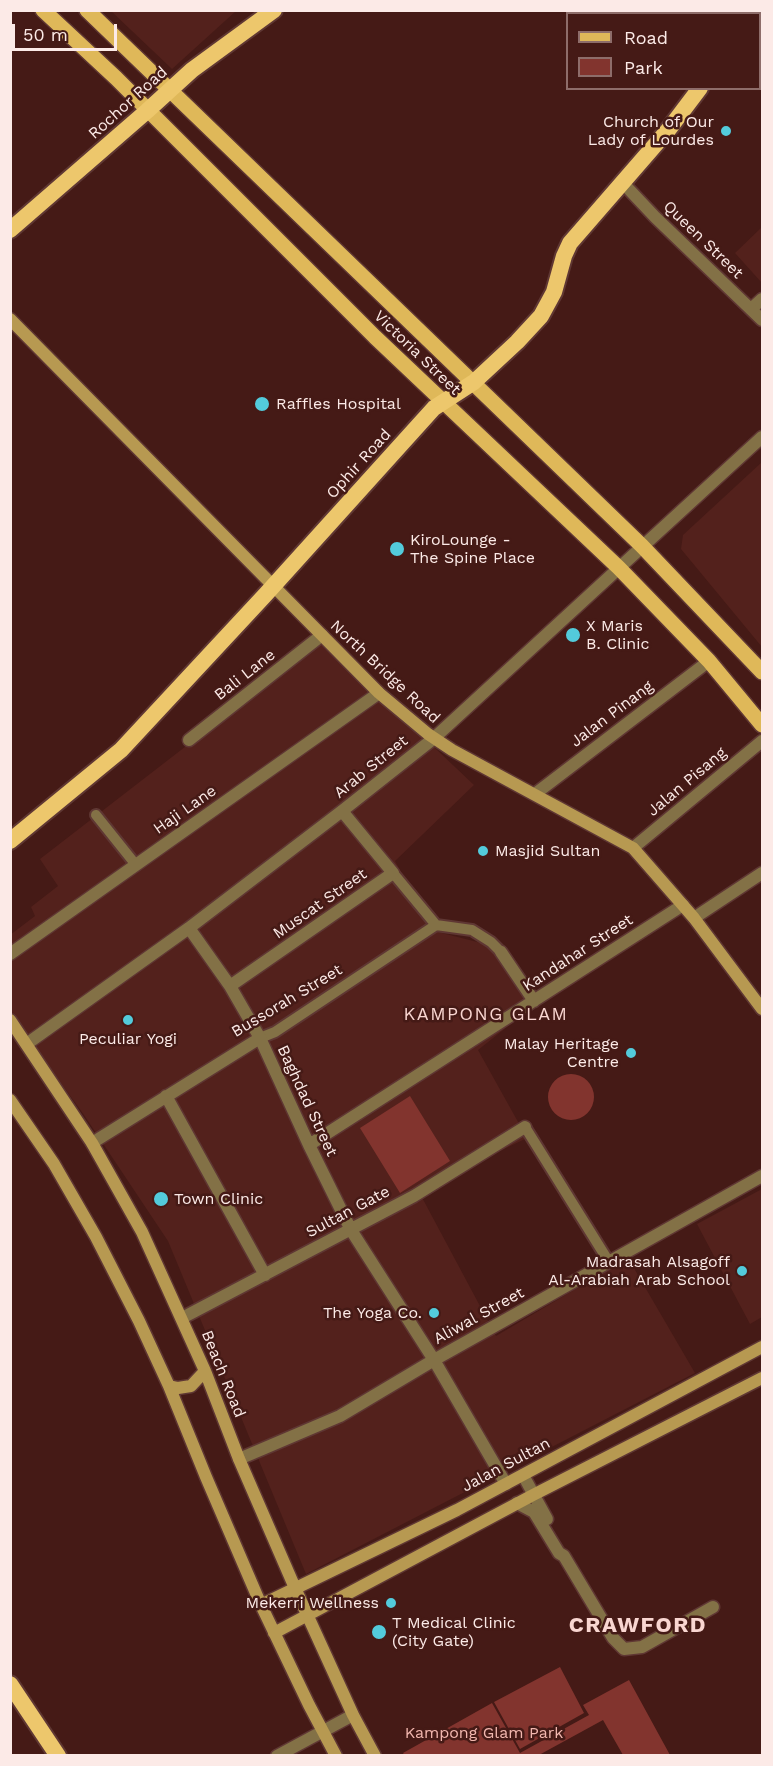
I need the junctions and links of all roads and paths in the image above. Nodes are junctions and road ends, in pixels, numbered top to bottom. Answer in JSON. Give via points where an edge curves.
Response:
{"nodes":[{"id":1,"x":43,"y":10,"type":"edge"},
{"id":2,"x":87,"y":10,"type":"edge"},
{"id":3,"x":274,"y":10,"type":"edge"},
{"id":4,"x":170,"y":90,"type":"junction"},
{"id":5,"x":698,"y":90,"type":"edge"},
{"id":6,"x":147,"y":111,"type":"junction"},
{"id":7,"x":622,"y":182,"type":"junction"},
{"id":8,"x":10,"y":230,"type":"edge"},
{"id":9,"x":762,"y":299,"type":"edge"},
{"id":10,"x":751,"y":309,"type":"junction"},
{"id":11,"x":10,"y":319,"type":"edge"},
{"id":12,"x":762,"y":320,"type":"edge"},
{"id":13,"x":474,"y":382,"type":"junction"},
{"id":14,"x":444,"y":403,"type":"junction"},
{"id":15,"x":762,"y":437,"type":"edge"},
{"id":16,"x":642,"y":546,"type":"junction"},
{"id":17,"x":619,"y":568,"type":"junction"},
{"id":18,"x":274,"y":585,"type":"junction"},
{"id":19,"x":322,"y":636,"type":"junction"},
{"id":20,"x":709,"y":661,"type":"junction"},
{"id":21,"x":762,"y":672,"type":"edge"},
{"id":22,"x":379,"y":693,"type":"junction"},
{"id":23,"x":762,"y":725,"type":"edge"},
{"id":24,"x":433,"y":739,"type":"junction"},
{"id":25,"x":189,"y":740,"type":"dead end"},
{"id":26,"x":762,"y":741,"type":"edge"},
{"id":27,"x":535,"y":794,"type":"junction"},
{"id":28,"x":342,"y":811,"type":"junction"},
{"id":29,"x":96,"y":815,"type":"dead end"},
{"id":30,"x":10,"y":841,"type":"edge"},
{"id":31,"x":633,"y":848,"type":"junction"},
{"id":32,"x":136,"y":865,"type":"junction"},
{"id":33,"x":393,"y":873,"type":"junction"},
{"id":34,"x":762,"y":873,"type":"edge"},
{"id":35,"x":683,"y":905,"type":"junction"},
{"id":36,"x":694,"y":918,"type":"junction"},
{"id":37,"x":436,"y":925,"type":"junction"},
{"id":38,"x":189,"y":928,"type":"junction"},
{"id":39,"x":501,"y":952,"type":"joint"},
{"id":40,"x":10,"y":954,"type":"edge"},
{"id":41,"x":230,"y":986,"type":"junction"},
{"id":42,"x":534,"y":1001,"type":"junction"},
{"id":43,"x":762,"y":1009,"type":"edge"},
{"id":44,"x":10,"y":1020,"type":"edge"},
{"id":45,"x":260,"y":1038,"type":"junction"},
{"id":46,"x":28,"y":1043,"type":"junction"},
{"id":47,"x":166,"y":1096,"type":"junction"},
{"id":48,"x":10,"y":1100,"type":"edge"},
{"id":49,"x":525,"y":1127,"type":"joint"},
{"id":50,"x":92,"y":1143,"type":"junction"},
{"id":51,"x":309,"y":1145,"type":"junction"},
{"id":52,"x":762,"y":1176,"type":"edge"},
{"id":53,"x":351,"y":1230,"type":"junction"},
{"id":54,"x":609,"y":1262,"type":"junction"},
{"id":55,"x":265,"y":1275,"type":"junction"},
{"id":56,"x":182,"y":1318,"type":"junction"},
{"id":57,"x":762,"y":1347,"type":"edge"},
{"id":58,"x":434,"y":1360,"type":"junction"},
{"id":59,"x":205,"y":1371,"type":"junction"},
{"id":60,"x":762,"y":1378,"type":"edge"},
{"id":61,"x":169,"y":1386,"type":"junction"},
{"id":62,"x":239,"y":1459,"type":"junction"},
{"id":63,"x":523,"y":1475,"type":"junction"},
{"id":64,"x":506,"y":1484,"type":"junction"},
{"id":65,"x":532,"y":1495,"type":"junction"},
{"id":66,"x":517,"y":1503,"type":"junction"},
{"id":67,"x":564,"y":1556,"type":"junction"},
{"id":68,"x":295,"y":1588,"type":"junction"},
{"id":69,"x":261,"y":1605,"type":"junction"},
{"id":70,"x":712,"y":1607,"type":"dead end"},
{"id":71,"x":308,"y":1615,"type":"junction"},
{"id":72,"x":274,"y":1633,"type":"junction"},
{"id":73,"x":10,"y":1684,"type":"edge"},
{"id":74,"x":353,"y":1715,"type":"junction"},
{"id":75,"x":322,"y":1731,"type":"junction"},
{"id":76,"x":58,"y":1755,"type":"edge"},
{"id":77,"x":278,"y":1755,"type":"edge"},
{"id":78,"x":336,"y":1755,"type":"edge"},
{"id":79,"x":375,"y":1755,"type":"edge"}],
"edges":[{"from":1,"to":6,"type":"main road","name":"Victoria Street"},
{"from":2,"to":4,"type":"main road","name":"Victoria Street"},
{"from":3,"to":4,"type":"highway","name":"Rochor Road"},
{"from":4,"to":6,"type":"highway","name":"Rochor Road"},
{"from":4,"to":13,"type":"main road","name":"Victoria Street"},
{"from":5,"to":7,"type":"highway","name":"Ophir Road"},
{"from":6,"to":8,"type":"highway","name":"Rochor Road"},
{"from":6,"to":14,"type":"main road","name":"Victoria Street"},
{"from":7,"to":10,"type":"street","name":"Queen Street"},
{"from":7,"to":13,"type":"highway","name":"Ophir Road","via":[[570,243],[554,292],[541,316]]},
{"from":9,"to":10,"type":"street"},
{"from":10,"to":12,"type":"street","name":"Queen Street"},
{"from":11,"to":18,"type":"main road","name":"North Bridge Road"},
{"from":13,"to":14,"type":"highway","name":"Ophir Road"},
{"from":13,"to":16,"type":"main road","name":"Victoria Street"},
{"from":14,"to":17,"type":"main road","name":"Victoria Street"},
{"from":14,"to":18,"type":"highway","name":"Ophir Road","via":[[434,408]]},
{"from":15,"to":16,"type":"street","name":"Arab Street"},
{"from":16,"to":17,"type":"street","name":"Arab Street"},
{"from":16,"to":21,"type":"main road","name":"Victoria Street"},
{"from":17,"to":20,"type":"main road","name":"Victoria Street"},
{"from":17,"to":24,"type":"street","name":"Arab Street"},
{"from":18,"to":19,"type":"main road","name":"North Bridge Road"},
{"from":18,"to":30,"type":"highway","name":"Ophir Road","via":[[121,750]]},
{"from":19,"to":22,"type":"main road","name":"North Bridge Road"},
{"from":19,"to":25,"type":"street","name":"Bali Lane"},
{"from":20,"to":23,"type":"main road","name":"Victoria Street"},
{"from":20,"to":27,"type":"street","name":"Jalan Pinang"},
{"from":22,"to":24,"type":"main road","name":"North Bridge Road"},
{"from":22,"to":32,"type":"street","name":"Haji Lane"},
{"from":24,"to":27,"type":"main road","name":"North Bridge Road"},
{"from":24,"to":28,"type":"street","name":"Arab Street"},
{"from":26,"to":31,"type":"street","name":"Jalan Pisang"},
{"from":27,"to":31,"type":"main road","name":"North Bridge Road"},
{"from":28,"to":33,"type":"street","name":"Muscat Street"},
{"from":28,"to":38,"type":"street","name":"Arab Street"},
{"from":29,"to":32,"type":"street"},
{"from":31,"to":35,"type":"main road","name":"North Bridge Road"},
{"from":32,"to":40,"type":"street","name":"Haji Lane"},
{"from":33,"to":37,"type":"street"},
{"from":33,"to":41,"type":"street","name":"Muscat Street"},
{"from":34,"to":36,"type":"street"},
{"from":35,"to":36,"type":"main road","name":"North Bridge Road"},
{"from":35,"to":42,"type":"street","name":"Kandahar Street"},
{"from":36,"to":43,"type":"main road","name":"North Bridge Road"},
{"from":37,"to":39,"type":"street","via":[[472,930]]},
{"from":37,"to":45,"type":"street","name":"Bussorah Street","via":[[275,1032]]},
{"from":38,"to":41,"type":"street","name":"Baghdad Street"},
{"from":38,"to":46,"type":"street","name":"Arab Street"},
{"from":39,"to":42,"type":"street"},
{"from":41,"to":45,"type":"street","name":"Baghdad Street"},
{"from":42,"to":51,"type":"street","name":"Kandahar Street"},
{"from":44,"to":46,"type":"main road","name":"Beach Road"},
{"from":45,"to":47,"type":"street","name":"Bussorah Street"},
{"from":45,"to":51,"type":"street","name":"Baghdad Street"},
{"from":46,"to":50,"type":"main road","name":"Beach Road"},
{"from":47,"to":50,"type":"street","name":"Bussorah Street"},
{"from":47,"to":55,"type":"street"},
{"from":48,"to":61,"type":"main road","via":[[54,1164],[96,1237]]},
{"from":49,"to":53,"type":"street","name":"Sultan Gate"},
{"from":49,"to":54,"type":"street"},
{"from":50,"to":56,"type":"main road","name":"Beach Road","via":[[142,1232]]},
{"from":51,"to":53,"type":"street","name":"Baghdad Street"},
{"from":52,"to":54,"type":"street","name":"Aliwal Street"},
{"from":53,"to":55,"type":"street","name":"Sultan Gate"},
{"from":53,"to":58,"type":"street","name":"Baghdad Street"},
{"from":54,"to":58,"type":"street","name":"Aliwal Street"},
{"from":55,"to":56,"type":"street","name":"Sultan Gate"},
{"from":56,"to":59,"type":"main road","name":"Beach Road"},
{"from":57,"to":63,"type":"main road","name":"Jalan Sultan"},
{"from":58,"to":62,"type":"street","name":"Aliwal Street","via":[[340,1416]]},
{"from":58,"to":64,"type":"street","name":"Baghdad Street"},
{"from":59,"to":61,"type":"main road","via":[[191,1386]]},
{"from":59,"to":62,"type":"main road","name":"Beach Road"},
{"from":60,"to":65,"type":"main road"},
{"from":61,"to":69,"type":"main road"},
{"from":62,"to":68,"type":"main road","name":"Beach Road"},
{"from":63,"to":64,"type":"main road","name":"Jalan Sultan"},
{"from":63,"to":65,"type":"street"},
{"from":64,"to":68,"type":"main road","name":"Jalan Sultan"},
{"from":65,"to":66,"type":"main road"},
{"from":65,"to":67,"type":"street","via":[[564,1549]]},
{"from":66,"to":67,"type":"street","via":[[534,1512]]},
{"from":66,"to":71,"type":"main road"},
{"from":67,"to":70,"type":"street","via":[[613,1638],[624,1649],[642,1647]]},
{"from":68,"to":69,"type":"main road","name":"Jalan Sultan"},
{"from":68,"to":71,"type":"main road","name":"Beach Road"},
{"from":69,"to":72,"type":"main road"},
{"from":71,"to":72,"type":"main road"},
{"from":71,"to":74,"type":"main road","name":"Beach Road"},
{"from":72,"to":75,"type":"main road"},
{"from":73,"to":76,"type":"highway"},
{"from":74,"to":75,"type":"street"},
{"from":74,"to":79,"type":"main road","name":"Beach Road"},
{"from":75,"to":77,"type":"street"},
{"from":75,"to":78,"type":"main road"}]}
